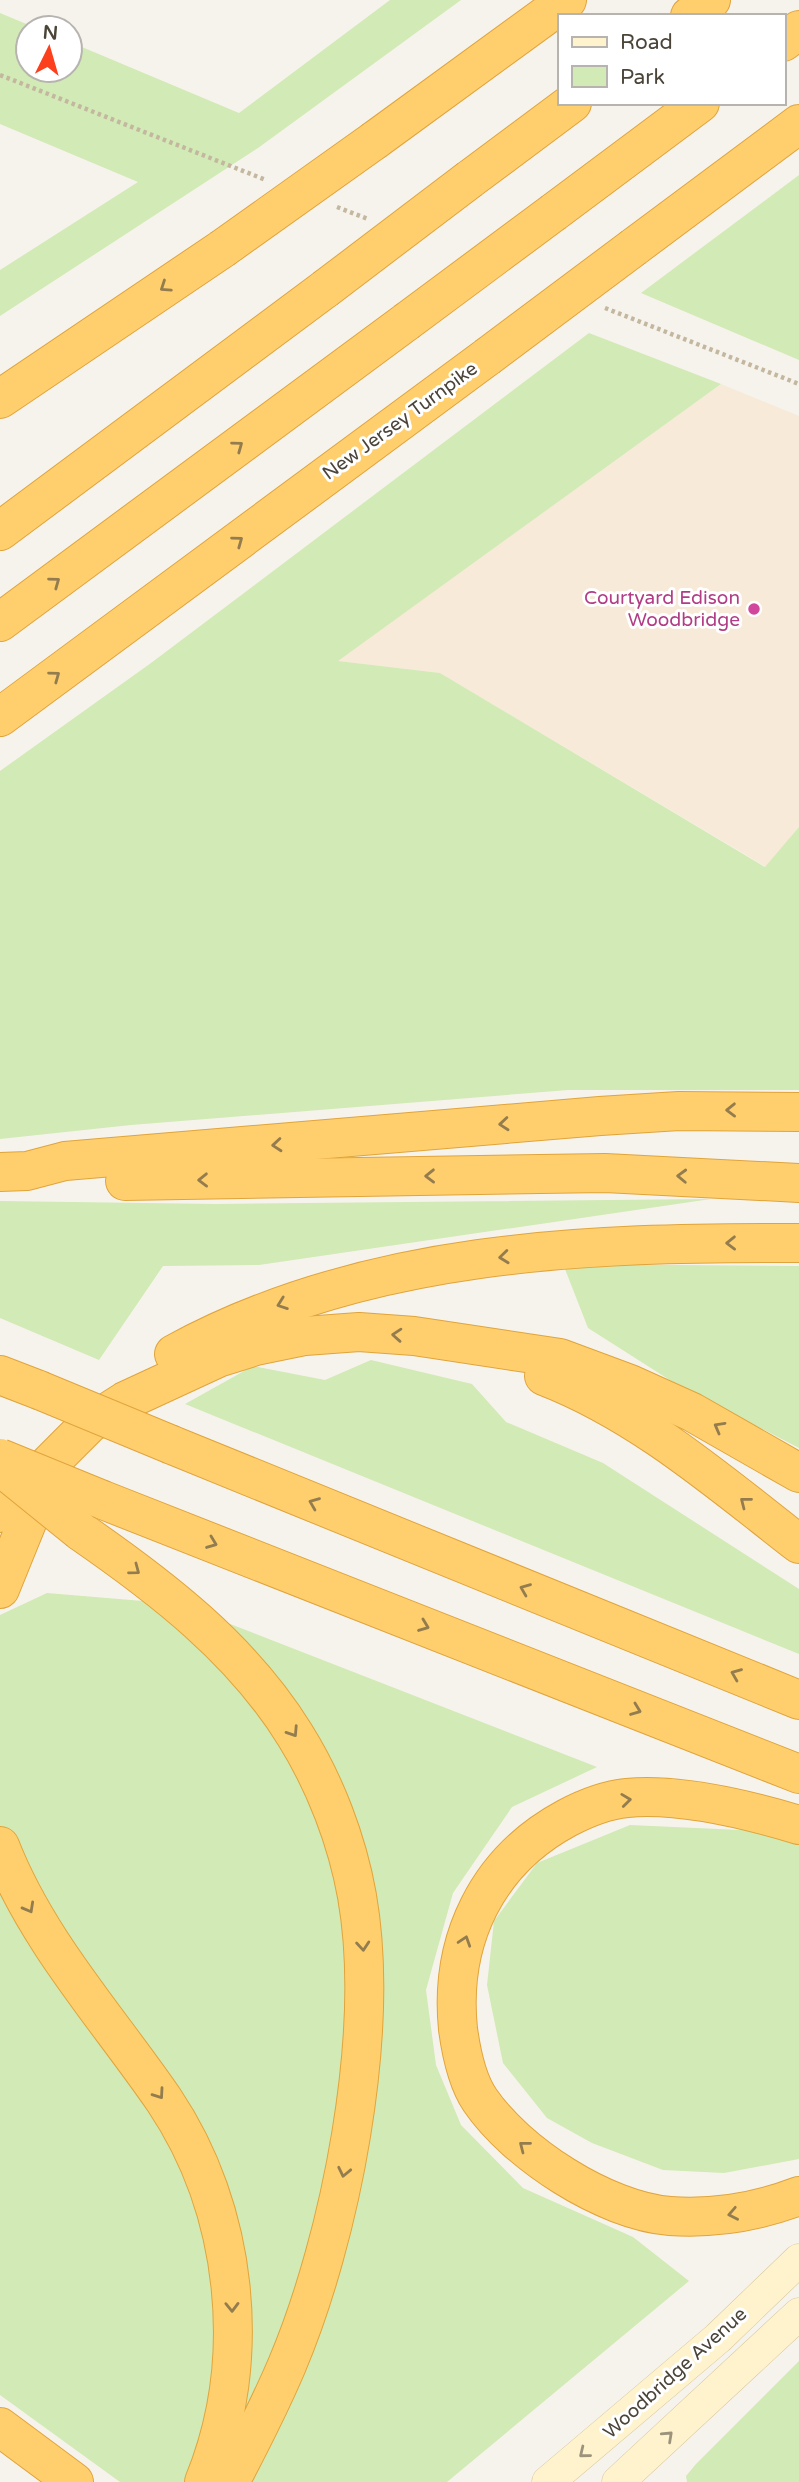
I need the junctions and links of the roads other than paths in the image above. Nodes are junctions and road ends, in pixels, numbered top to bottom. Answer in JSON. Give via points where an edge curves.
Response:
{"nodes":[{"id":1,"x":566,"y":0,"type":"edge"},
{"id":2,"x":711,"y":0,"type":"edge"},
{"id":3,"x":693,"y":14,"type":"edge"},
{"id":4,"x":569,"y":105,"type":"edge"},
{"id":5,"x":697,"y":105,"type":"edge"},
{"id":6,"x":799,"y":124,"type":"edge"},
{"id":7,"x":325,"y":289,"type":"junction"},
{"id":8,"x":0,"y":399,"type":"edge"},
{"id":9,"x":0,"y":503,"type":"edge"},
{"id":10,"x":0,"y":531,"type":"edge"},
{"id":11,"x":0,"y":622,"type":"edge"},
{"id":12,"x":0,"y":717,"type":"edge"},
{"id":13,"x":799,"y":1112,"type":"edge"},
{"id":14,"x":14,"y":1172,"type":"edge"},
{"id":15,"x":799,"y":1183,"type":"edge"},
{"id":16,"x":799,"y":1242,"type":"edge"},
{"id":17,"x":464,"y":1345,"type":"junction"},
{"id":18,"x":0,"y":1375,"type":"edge"},
{"id":19,"x":125,"y":1401,"type":"junction"},
{"id":20,"x":61,"y":1450,"type":"junction"},
{"id":21,"x":0,"y":1458,"type":"edge"},
{"id":22,"x":0,"y":1466,"type":"edge"},
{"id":23,"x":799,"y":1473,"type":"edge"},
{"id":24,"x":0,"y":1513,"type":"edge"},
{"id":25,"x":799,"y":1544,"type":"edge"},
{"id":26,"x":0,"y":1589,"type":"edge"},
{"id":27,"x":799,"y":1700,"type":"edge"},
{"id":28,"x":799,"y":1774,"type":"edge"},
{"id":29,"x":799,"y":1825,"type":"edge"},
{"id":30,"x":0,"y":1846,"type":"edge"},
{"id":31,"x":799,"y":2196,"type":"edge"},
{"id":32,"x":799,"y":2260,"type":"edge"},
{"id":33,"x":799,"y":2314,"type":"edge"},
{"id":34,"x":0,"y":2427,"type":"edge"},
{"id":35,"x":74,"y":2482,"type":"edge"},
{"id":36,"x":204,"y":2482,"type":"edge"},
{"id":37,"x":230,"y":2482,"type":"edge"},
{"id":38,"x":548,"y":2482,"type":"edge"},
{"id":39,"x":618,"y":2482,"type":"edge"}],
"edges":[{"from":1,"to":8,"type":"highway","one_way":true,"bridge":true,"via":[[222,249]]},
{"from":2,"to":3,"type":"highway"},
{"from":4,"to":7,"type":"highway","bridge":true},
{"from":11,"to":5,"type":"highway","one_way":true,"bridge":true},
{"from":12,"to":6,"type":"highway","name":"New Jersey Turnpike","one_way":true,"bridge":true},
{"from":7,"to":9,"type":"highway"},
{"from":7,"to":10,"type":"highway"},
{"from":13,"to":14,"type":"highway","one_way":true,"via":[[600,1116],[65,1161]]},
{"from":15,"to":14,"type":"highway","one_way":true,"via":[[606,1173],[63,1183]]},
{"from":16,"to":19,"type":"highway","one_way":true,"via":[[569,1250],[349,1283],[281,1303],[213,1332],[154,1364]]},
{"from":17,"to":19,"type":"highway","one_way":true,"via":[[359,1332],[305,1336],[218,1358]]},
{"from":23,"to":17,"type":"highway","one_way":true,"via":[[692,1412],[630,1384],[560,1358]]},
{"from":25,"to":17,"type":"highway","one_way":true,"via":[[617,1410]]},
{"from":27,"to":18,"type":"highway","one_way":true,"bridge":true},
{"from":19,"to":20,"type":"highway","via":[[89,1424]]},
{"from":20,"to":24,"type":"highway"},
{"from":20,"to":26,"type":"highway","via":[[34,1500]]},
{"from":21,"to":28,"type":"highway","one_way":true,"bridge":true},
{"from":22,"to":37,"type":"highway","one_way":true,"bridge":true,"via":[[179,1604],[222,1642],[262,1688],[295,1734],[321,1783],[357,1895],[364,1952],[363,2012],[346,2160],[332,2226],[288,2364]]},
{"from":31,"to":29,"type":"highway","one_way":true,"via":[[724,2216],[667,2216],[614,2202],[560,2173],[515,2139],[479,2098],[460,2049],[455,2002],[462,1950],[477,1907],[508,1861],[542,1832],[582,1811],[626,1798],[670,1799]]},
{"from":30,"to":36,"type":"highway","one_way":true,"via":[[43,1933],[165,2102],[212,2197],[232,2294],[233,2346],[225,2404]]},
{"from":32,"to":38,"type":"main road","name":"Woodbridge Avenue","one_way":true,"via":[[718,2338]]},
{"from":39,"to":33,"type":"main road","name":"Woodbridge Avenue","one_way":true},
{"from":34,"to":35,"type":"highway"}]}
